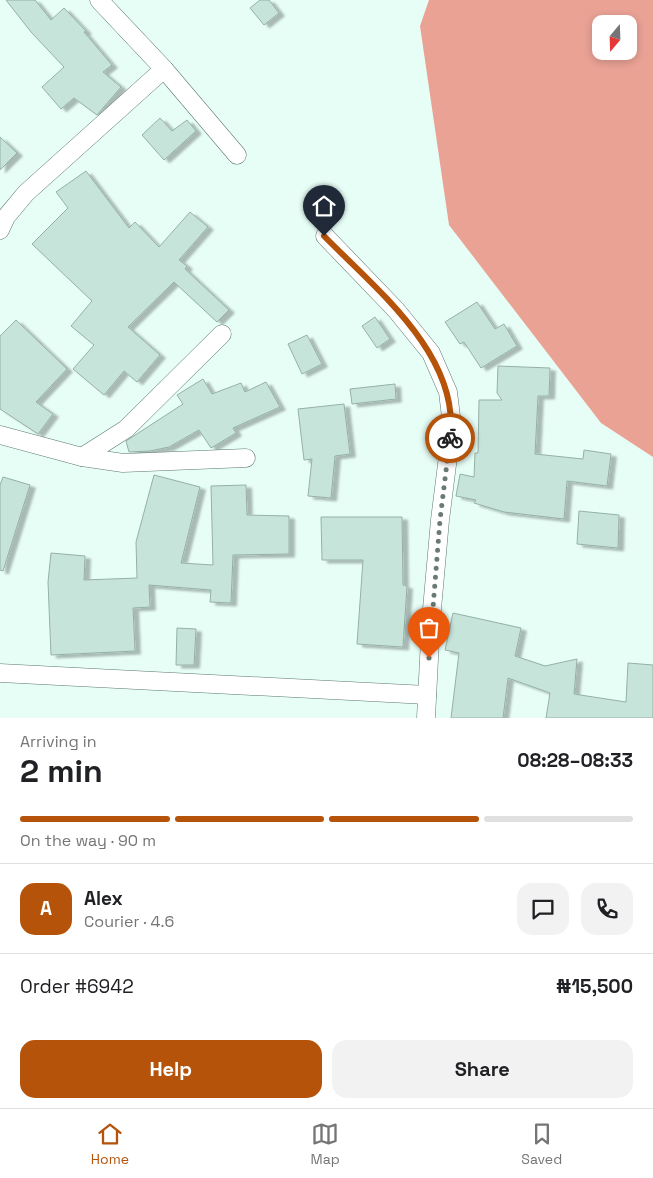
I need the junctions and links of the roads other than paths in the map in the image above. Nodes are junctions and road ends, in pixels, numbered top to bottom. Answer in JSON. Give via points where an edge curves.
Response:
{"nodes":[{"id":1,"x":99,"y":0,"type":"edge"},
{"id":2,"x":164,"y":69,"type":"junction"},
{"id":3,"x":238,"y":155,"type":"dead end"},
{"id":4,"x":0,"y":230,"type":"edge"},
{"id":5,"x":324,"y":236,"type":"dead end"},
{"id":6,"x":222,"y":334,"type":"dead end"},
{"id":7,"x":0,"y":435,"type":"edge"},
{"id":8,"x":82,"y":457,"type":"junction"},
{"id":9,"x":246,"y":458,"type":"dead end"},
{"id":10,"x":0,"y":673,"type":"edge"},
{"id":11,"x":427,"y":695,"type":"junction"},
{"id":12,"x":426,"y":718,"type":"edge"}],
"edges":[{"from":1,"to":2,"type":"street"},
{"from":2,"to":3,"type":"street"},
{"from":2,"to":4,"type":"street","via":[[26,193],[6,217]]},
{"from":5,"to":11,"type":"street","via":[[396,310],[431,354],[448,392],[452,425],[439,529]]},
{"from":6,"to":8,"type":"street","via":[[126,429]]},
{"from":7,"to":8,"type":"street"},
{"from":8,"to":9,"type":"street","via":[[123,463]]},
{"from":10,"to":11,"type":"street"},
{"from":11,"to":12,"type":"street"}]}
